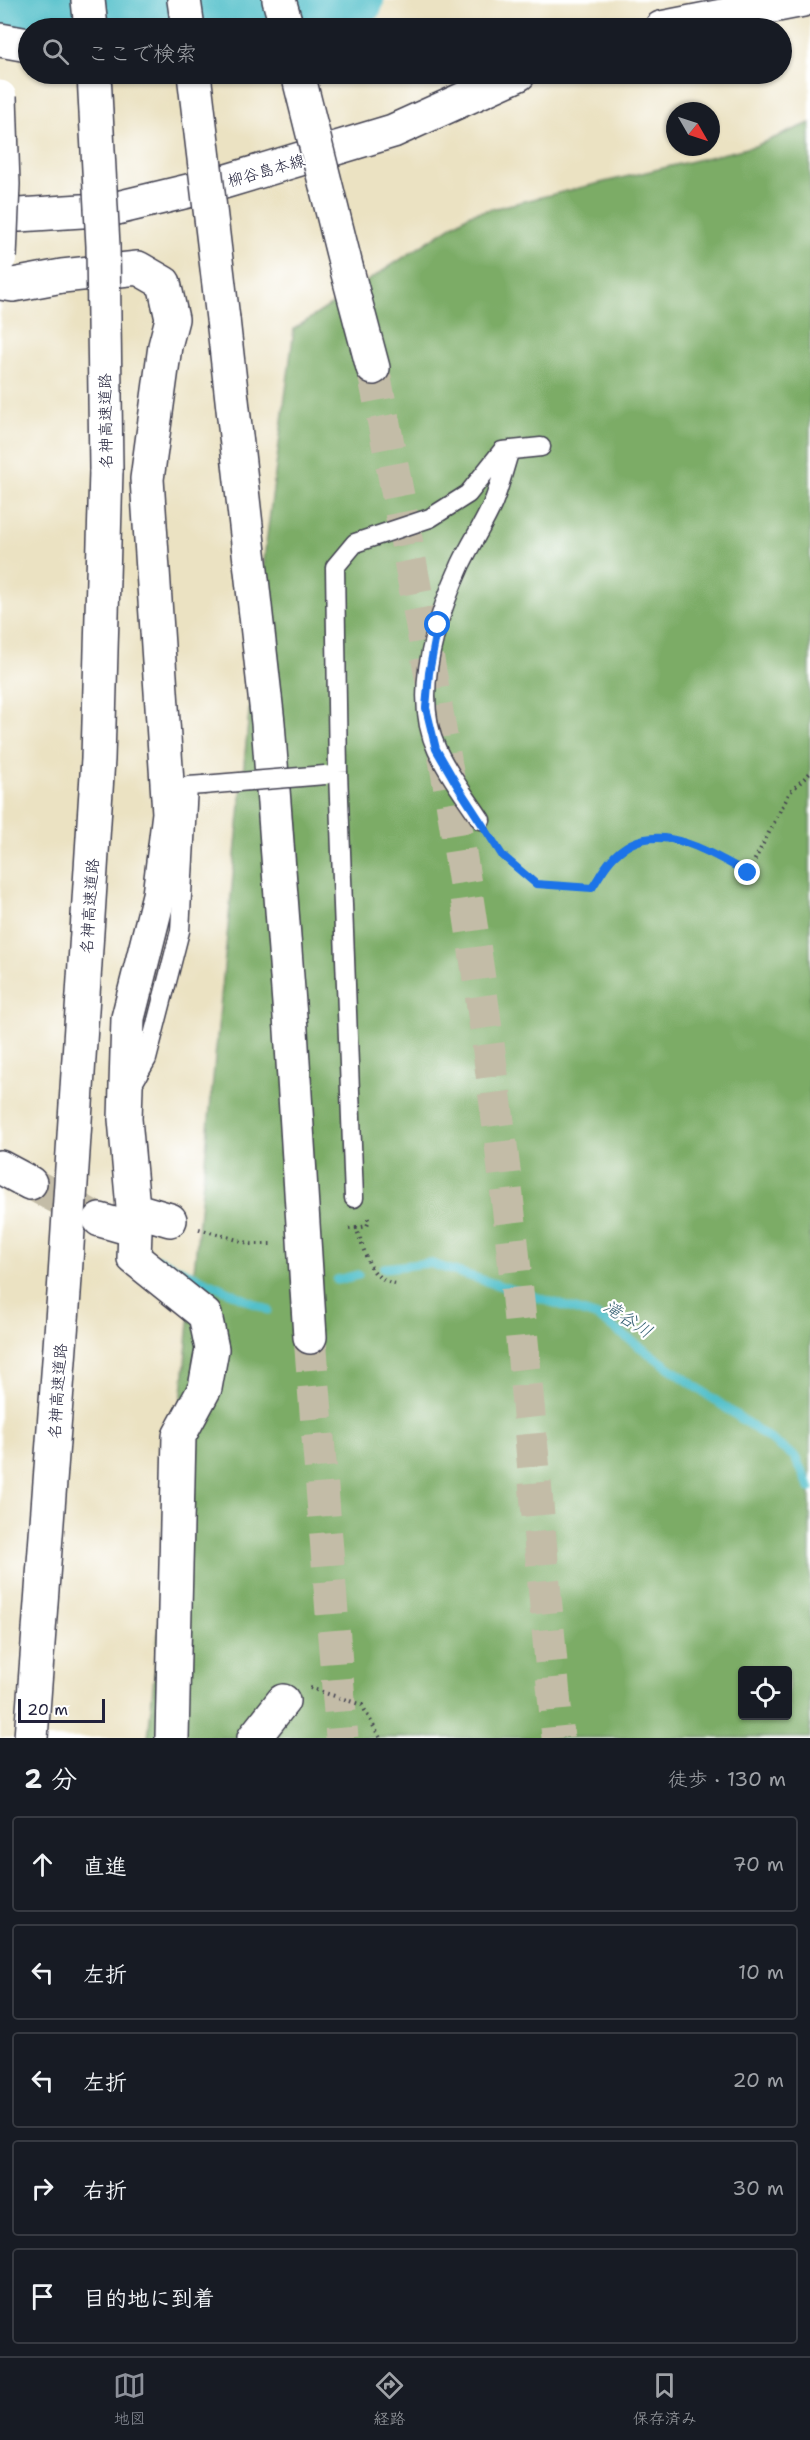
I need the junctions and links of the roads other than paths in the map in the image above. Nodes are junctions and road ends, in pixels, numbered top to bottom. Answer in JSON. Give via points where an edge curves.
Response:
{"nodes":[{"id":1,"x":88,"y":0,"type":"edge"},
{"id":2,"x":184,"y":0,"type":"edge"},
{"id":3,"x":279,"y":0,"type":"edge"},
{"id":4,"x":803,"y":0,"type":"edge"},
{"id":5,"x":90,"y":18,"type":"edge"},
{"id":6,"x":187,"y":18,"type":"edge"},
{"id":7,"x":284,"y":18,"type":"edge"},
{"id":8,"x":712,"y":18,"type":"edge"},
{"id":9,"x":0,"y":40,"type":"edge"},
{"id":10,"x":18,"y":43,"type":"edge"},
{"id":11,"x":95,"y":84,"type":"edge"},
{"id":12,"x":195,"y":84,"type":"edge"},
{"id":13,"x":300,"y":84,"type":"edge"},
{"id":14,"x":490,"y":84,"type":"edge"},
{"id":15,"x":0,"y":97,"type":"edge"},
{"id":16,"x":0,"y":212,"type":"edge"},
{"id":17,"x":0,"y":257,"type":"edge"},
{"id":18,"x":0,"y":284,"type":"edge"},
{"id":19,"x":373,"y":368,"type":"tunnel mouth"},
{"id":20,"x":541,"y":447,"type":"dead end"},
{"id":21,"x":510,"y":450,"type":"junction"},
{"id":22,"x":332,"y":774,"type":"junction"},
{"id":23,"x":481,"y":819,"type":"road end"},
{"id":24,"x":126,"y":1097,"type":"junction"},
{"id":25,"x":0,"y":1167,"type":"edge"},
{"id":26,"x":30,"y":1183,"type":"tunnel mouth"},
{"id":27,"x":354,"y":1198,"type":"dead end"},
{"id":28,"x":134,"y":1219,"type":"junction"},
{"id":29,"x":100,"y":1220,"type":"tunnel mouth"},
{"id":30,"x":170,"y":1220,"type":"road end"},
{"id":31,"x":310,"y":1337,"type":"tunnel mouth"},
{"id":32,"x":283,"y":1701,"type":"road end"},
{"id":33,"x":31,"y":1738,"type":"edge"},
{"id":34,"x":172,"y":1738,"type":"edge"},
{"id":35,"x":254,"y":1738,"type":"edge"}],
"edges":[{"from":1,"to":5,"type":"main road"},
{"from":2,"to":6,"type":"main road"},
{"from":3,"to":7,"type":"main road"},
{"from":4,"to":8,"type":"main road"},
{"from":9,"to":10,"type":"main road"},
{"from":11,"to":33,"type":"main road","name":"名神高速道路","bridge":true,"via":[[103,246],[106,470],[98,759]]},
{"from":12,"to":31,"type":"main road","bridge":true,"via":[[268,723]]},
{"from":13,"to":19,"type":"main road","bridge":true},
{"from":14,"to":16,"type":"main road","name":"柳谷島本線","via":[[393,131],[217,184],[113,209],[19,215]]},
{"from":15,"to":17,"type":"main road","bridge":true},
{"from":18,"to":24,"type":"main road","via":[[138,267],[164,284],[172,319],[147,479],[169,813],[159,895],[128,1018]]},
{"from":20,"to":21,"type":"lane"},
{"from":21,"to":22,"type":"lane","via":[[502,452],[468,494],[430,518],[355,543],[335,567]]},
{"from":21,"to":23,"type":"lane","via":[[493,502],[461,566],[438,625],[426,708],[436,749]]},
{"from":22,"to":24,"type":"lane","bridge":true,"via":[[188,786],[180,931],[147,1059]]},
{"from":22,"to":27,"type":"lane"},
{"from":24,"to":28,"type":"main road"},
{"from":25,"to":26,"type":"main road"},
{"from":28,"to":29,"type":"main road"},
{"from":28,"to":30,"type":"main road"},
{"from":28,"to":34,"type":"main road","via":[[134,1258],[205,1315],[212,1349],[205,1388],[179,1436]]},
{"from":32,"to":35,"type":"main road"}]}
